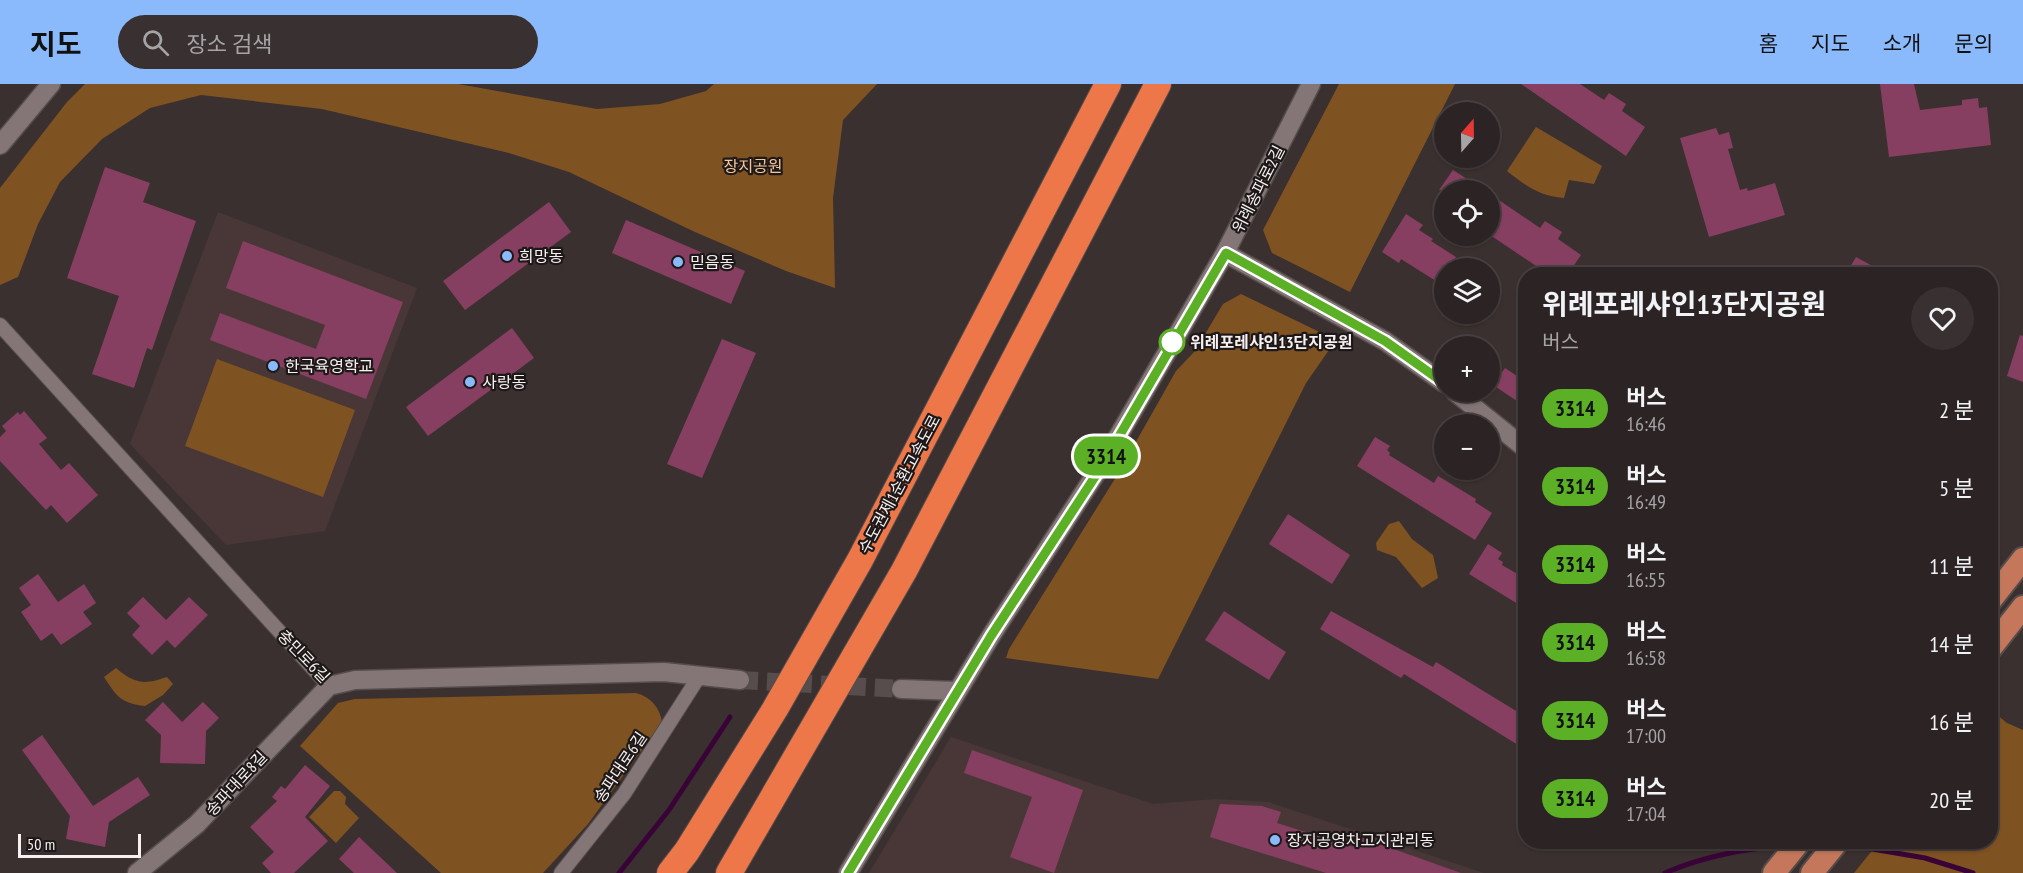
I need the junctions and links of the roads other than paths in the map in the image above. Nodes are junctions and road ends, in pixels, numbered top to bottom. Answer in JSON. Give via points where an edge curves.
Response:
{"nodes":[{"id":1,"x":51,"y":84,"type":"edge"},
{"id":2,"x":1108,"y":84,"type":"edge"},
{"id":3,"x":1158,"y":84,"type":"edge"},
{"id":4,"x":1311,"y":84,"type":"edge"},
{"id":5,"x":0,"y":145,"type":"edge"},
{"id":6,"x":1226,"y":253,"type":"junction"},
{"id":7,"x":0,"y":325,"type":"edge"},
{"id":8,"x":1434,"y":376,"type":"edge"},
{"id":9,"x":1467,"y":402,"type":"edge"},
{"id":10,"x":1518,"y":443,"type":"edge"},
{"id":11,"x":2023,"y":559,"type":"edge"},
{"id":12,"x":1998,"y":591,"type":"edge"},
{"id":13,"x":2023,"y":607,"type":"edge"},
{"id":14,"x":1998,"y":638,"type":"edge"},
{"id":15,"x":700,"y":675,"type":"junction"},
{"id":16,"x":740,"y":680,"type":"tunnel mouth"},
{"id":17,"x":329,"y":686,"type":"junction"},
{"id":18,"x":901,"y":689,"type":"tunnel mouth"},
{"id":19,"x":957,"y":691,"type":"junction"},
{"id":20,"x":1793,"y":849,"type":"edge"},
{"id":21,"x":1831,"y":849,"type":"edge"},
{"id":22,"x":137,"y":873,"type":"edge"},
{"id":23,"x":561,"y":873,"type":"edge"},
{"id":24,"x":670,"y":873,"type":"edge"},
{"id":25,"x":729,"y":873,"type":"edge"},
{"id":26,"x":848,"y":873,"type":"edge"},
{"id":27,"x":1774,"y":873,"type":"edge"},
{"id":28,"x":1812,"y":873,"type":"edge"}],
"edges":[{"from":1,"to":5,"type":"street"},
{"from":2,"to":24,"type":"highway","name":"수도권제1순환고속도로","via":[[860,560],[775,709]]},
{"from":3,"to":25,"type":"highway","via":[[904,571]]},
{"from":4,"to":6,"type":"street","name":"위례송파로2길"},
{"from":6,"to":8,"type":"street","via":[[1385,341]]},
{"from":6,"to":19,"type":"street","name":"위례송파로2길","via":[[1100,469]]},
{"from":7,"to":17,"type":"street","name":"충민로6길"},
{"from":9,"to":10,"type":"street"},
{"from":11,"to":12,"type":"main road"},
{"from":13,"to":14,"type":"main road"},
{"from":15,"to":16,"type":"street","name":"충민로6길"},
{"from":15,"to":17,"type":"street","name":"충민로6길","via":[[664,672],[355,680]]},
{"from":15,"to":23,"type":"street","name":"송파대로6길","via":[[624,794]]},
{"from":17,"to":22,"type":"street","name":"송파대로8길","via":[[197,824]]},
{"from":18,"to":19,"type":"street"},
{"from":19,"to":26,"type":"street"},
{"from":20,"to":27,"type":"main road"},
{"from":21,"to":28,"type":"main road"}]}
